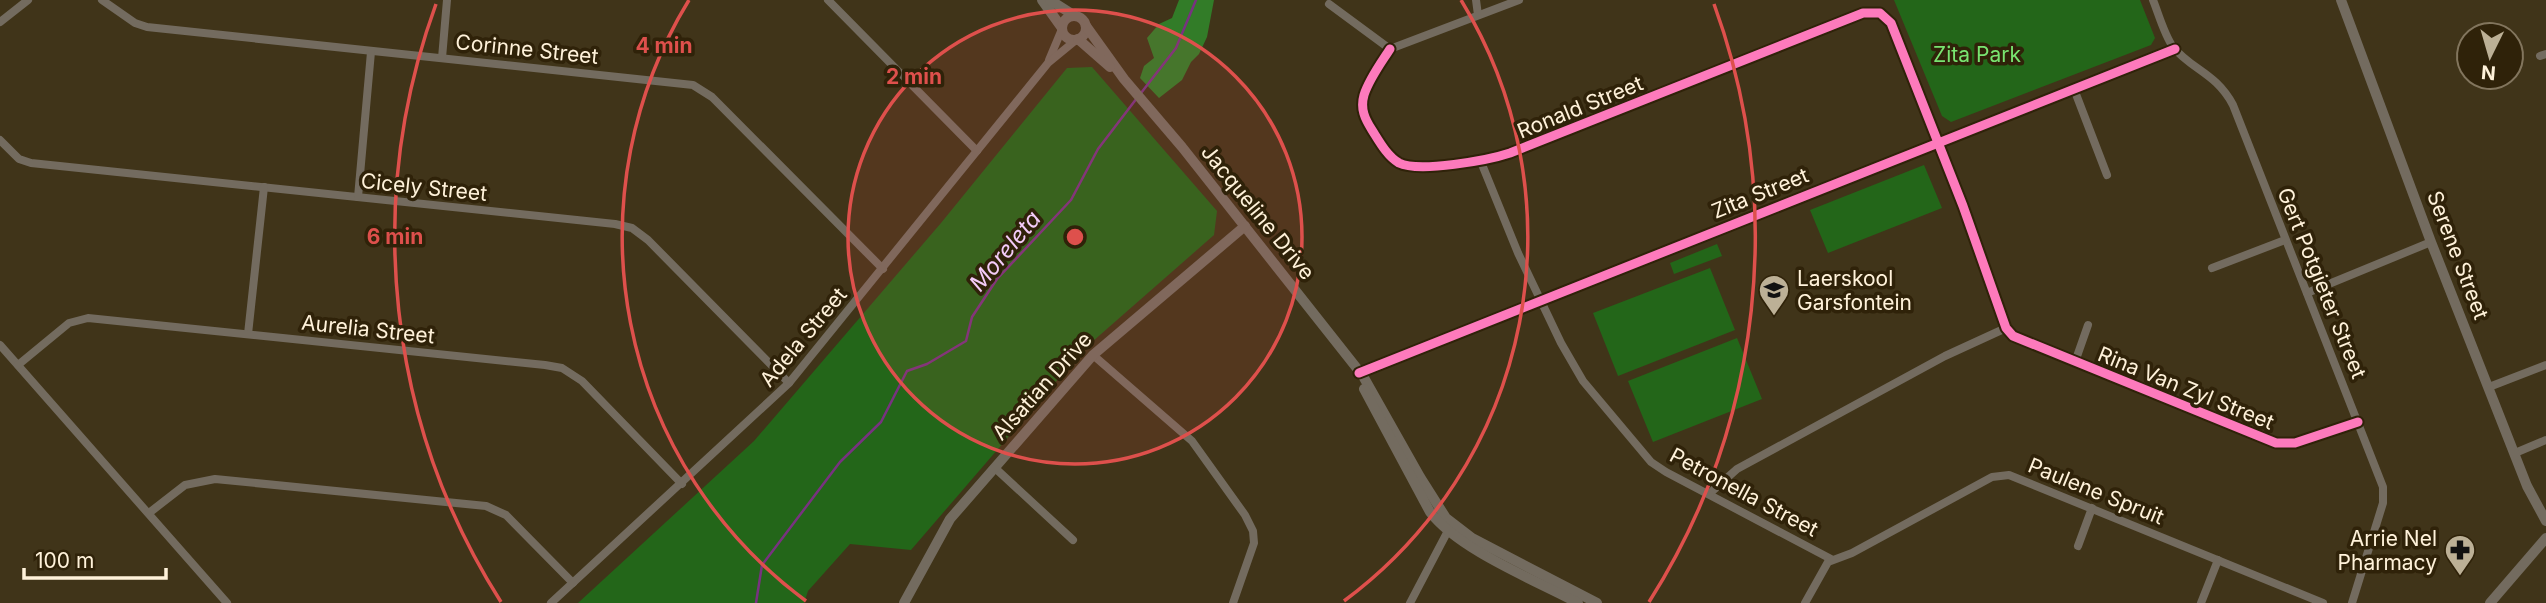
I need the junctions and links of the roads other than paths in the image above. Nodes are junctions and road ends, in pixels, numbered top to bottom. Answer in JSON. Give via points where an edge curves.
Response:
{"nodes":[{"id":1,"x":28,"y":0,"type":"edge"},
{"id":2,"x":102,"y":0,"type":"edge"},
{"id":3,"x":447,"y":0,"type":"edge"},
{"id":4,"x":828,"y":0,"type":"edge"},
{"id":5,"x":1042,"y":0,"type":"edge"},
{"id":6,"x":1050,"y":0,"type":"edge"},
{"id":7,"x":1476,"y":0,"type":"edge"},
{"id":8,"x":1520,"y":0,"type":"edge"},
{"id":9,"x":2154,"y":0,"type":"edge"},
{"id":10,"x":2340,"y":0,"type":"edge"},
{"id":11,"x":1329,"y":5,"type":"dead end"},
{"id":12,"x":1478,"y":15,"type":"junction"},
{"id":13,"x":1075,"y":16,"type":"junction"},
{"id":14,"x":0,"y":22,"type":"edge"},
{"id":15,"x":1086,"y":26,"type":"junction"},
{"id":16,"x":1062,"y":29,"type":"junction"},
{"id":17,"x":1077,"y":40,"type":"junction"},
{"id":18,"x":2175,"y":48,"type":"junction"},
{"id":19,"x":1390,"y":49,"type":"junction"},
{"id":20,"x":371,"y":52,"type":"junction"},
{"id":21,"x":442,"y":58,"type":"junction"},
{"id":22,"x":1048,"y":63,"type":"junction"},
{"id":23,"x":1124,"y":79,"type":"junction"},
{"id":24,"x":2074,"y":89,"type":"junction"},
{"id":25,"x":0,"y":140,"type":"edge"},
{"id":26,"x":1937,"y":141,"type":"junction"},
{"id":27,"x":977,"y":150,"type":"junction"},
{"id":28,"x":1481,"y":162,"type":"junction"},
{"id":29,"x":2107,"y":174,"type":"dead end"},
{"id":30,"x":264,"y":187,"type":"junction"},
{"id":31,"x":358,"y":197,"type":"junction"},
{"id":32,"x":1245,"y":226,"type":"junction"},
{"id":33,"x":2285,"y":240,"type":"junction"},
{"id":34,"x":2431,"y":242,"type":"junction"},
{"id":35,"x":2212,"y":268,"type":"dead end"},
{"id":36,"x":883,"y":269,"type":"junction"},
{"id":37,"x":2307,"y":293,"type":"junction"},
{"id":38,"x":1540,"y":299,"type":"junction"},
{"id":39,"x":2088,"y":325,"type":"dead end"},
{"id":40,"x":2006,"y":328,"type":"junction"},
{"id":41,"x":248,"y":334,"type":"junction"},
{"id":42,"x":0,"y":345,"type":"edge"},
{"id":43,"x":1093,"y":355,"type":"junction"},
{"id":44,"x":2075,"y":362,"type":"junction"},
{"id":45,"x":18,"y":365,"type":"junction"},
{"id":46,"x":2546,"y":365,"type":"edge"},
{"id":47,"x":1359,"y":373,"type":"junction"},
{"id":48,"x":789,"y":383,"type":"junction"},
{"id":49,"x":2489,"y":387,"type":"junction"},
{"id":50,"x":2358,"y":422,"type":"junction"},
{"id":51,"x":2546,"y":440,"type":"edge"},
{"id":52,"x":2515,"y":453,"type":"junction"},
{"id":53,"x":995,"y":468,"type":"junction"},
{"id":54,"x":682,"y":484,"type":"junction"},
{"id":55,"x":1709,"y":494,"type":"junction"},
{"id":56,"x":2092,"y":508,"type":"junction"},
{"id":57,"x":149,"y":513,"type":"junction"},
{"id":58,"x":2546,"y":522,"type":"edge"},
{"id":59,"x":1450,"y":528,"type":"junction"},
{"id":60,"x":2546,"y":538,"type":"edge"},
{"id":61,"x":1073,"y":540,"type":"dead end"},
{"id":62,"x":2078,"y":547,"type":"dead end"},
{"id":63,"x":1831,"y":559,"type":"junction"},
{"id":64,"x":2218,"y":560,"type":"junction"},
{"id":65,"x":573,"y":583,"type":"junction"},
{"id":66,"x":227,"y":603,"type":"edge"},
{"id":67,"x":551,"y":603,"type":"edge"},
{"id":68,"x":904,"y":603,"type":"edge"},
{"id":69,"x":1233,"y":603,"type":"edge"},
{"id":70,"x":1410,"y":603,"type":"edge"},
{"id":71,"x":1578,"y":603,"type":"edge"},
{"id":72,"x":1597,"y":603,"type":"edge"},
{"id":73,"x":1805,"y":603,"type":"edge"},
{"id":74,"x":2201,"y":603,"type":"edge"},
{"id":75,"x":2323,"y":603,"type":"edge"},
{"id":76,"x":2352,"y":603,"type":"edge"},
{"id":77,"x":2490,"y":603,"type":"edge"}],
"edges":[{"from":1,"to":14,"type":"street"},
{"from":2,"to":20,"type":"street","name":"Corinne Street","via":[[147,27]]},
{"from":3,"to":21,"type":"street"},
{"from":4,"to":27,"type":"street"},
{"from":5,"to":16,"type":"street"},
{"from":6,"to":13,"type":"street"},
{"from":7,"to":12,"type":"street"},
{"from":8,"to":12,"type":"street"},
{"from":9,"to":18,"type":"street","name":"Gert Potgieter Street"},
{"from":10,"to":34,"type":"street","name":"Serene Street"},
{"from":11,"to":19,"type":"street"},
{"from":12,"to":19,"type":"street"},
{"from":13,"to":15,"type":"street"},
{"from":13,"to":16,"type":"street","via":[[1065,21]]},
{"from":15,"to":17,"type":"street"},
{"from":15,"to":23,"type":"street","name":"Jacqueline Drive"},
{"from":16,"to":17,"type":"street"},
{"from":16,"to":22,"type":"street","name":"Adela Street"},
{"from":17,"to":22,"type":"street","name":"Adela Street"},
{"from":17,"to":23,"type":"street","name":"Jacqueline Drive"},
{"from":18,"to":24,"type":"street","name":"Zita Street"},
{"from":18,"to":33,"type":"street","name":"Gert Potgieter Street","via":[[2226,92]]},
{"from":19,"to":28,"type":"street","name":"Ronald Street","via":[[1362,104],[1380,143],[1405,165]]},
{"from":20,"to":21,"type":"street","name":"Corinne Street"},
{"from":20,"to":31,"type":"street"},
{"from":21,"to":36,"type":"street","name":"Corinne Street","via":[[702,89]]},
{"from":22,"to":27,"type":"street","name":"Adela Street"},
{"from":23,"to":32,"type":"street","name":"Jacqueline Drive"},
{"from":24,"to":26,"type":"street","name":"Zita Street"},
{"from":24,"to":29,"type":"street"},
{"from":25,"to":30,"type":"street","name":"Cicely Street","via":[[19,159],[31,163]]},
{"from":26,"to":28,"type":"street","name":"Ronald Street","via":[[1891,23],[1880,13],[1863,13]]},
{"from":26,"to":38,"type":"street","name":"Zita Street"},
{"from":26,"to":40,"type":"street"},
{"from":27,"to":36,"type":"street","name":"Adela Street"},
{"from":28,"to":38,"type":"street","name":"Petronella Street"},
{"from":30,"to":31,"type":"street","name":"Cicely Street"},
{"from":30,"to":41,"type":"street"},
{"from":31,"to":48,"type":"street","name":"Cicely Street","via":[[632,228]]},
{"from":32,"to":43,"type":"street","name":"Alsatian Drive"},
{"from":32,"to":47,"type":"street","name":"Jacqueline Drive"},
{"from":33,"to":35,"type":"street"},
{"from":33,"to":37,"type":"street","name":"Gert Potgieter Street"},
{"from":34,"to":37,"type":"street"},
{"from":34,"to":49,"type":"street","name":"Serene Street"},
{"from":36,"to":48,"type":"street","name":"Adela Street"},
{"from":37,"to":50,"type":"street","name":"Gert Potgieter Street"},
{"from":38,"to":47,"type":"street","name":"Zita Street"},
{"from":38,"to":55,"type":"street","name":"Petronella Street","via":[[1583,381],[1631,440],[1651,462]]},
{"from":39,"to":44,"type":"street"},
{"from":40,"to":44,"type":"street","name":"Rina Van Zyl Street","via":[[2018,338]]},
{"from":40,"to":55,"type":"street","via":[[1945,356],[1737,469]]},
{"from":41,"to":45,"type":"street","name":"Aurelia Street","via":[[79,319]]},
{"from":41,"to":54,"type":"street","name":"Aurelia Street","via":[[562,368],[582,382]]},
{"from":42,"to":45,"type":"street"},
{"from":43,"to":53,"type":"street","name":"Alsatian Drive"},
{"from":43,"to":69,"type":"street","via":[[1192,441],[1245,515],[1254,543]]},
{"from":44,"to":50,"type":"street","name":"Rina Van Zyl Street","via":[[2276,443],[2295,443]]},
{"from":45,"to":57,"type":"street"},
{"from":46,"to":49,"type":"street"},
{"from":47,"to":59,"type":"street","name":"Jacqueline Drive","via":[[1430,512]]},
{"from":48,"to":54,"type":"street","name":"Adela Street"},
{"from":49,"to":52,"type":"street","name":"Serene Street"},
{"from":50,"to":76,"type":"street","name":"Gert Potgieter Street","via":[[2384,498]]},
{"from":51,"to":52,"type":"street"},
{"from":52,"to":58,"type":"street","name":"Serene Street"},
{"from":53,"to":61,"type":"street"},
{"from":53,"to":68,"type":"street","name":"Alsatian Drive","via":[[950,519]]},
{"from":54,"to":65,"type":"street","name":"Adela Street"},
{"from":55,"to":63,"type":"street","name":"Petronella Street"},
{"from":56,"to":62,"type":"street"},
{"from":56,"to":63,"type":"street","name":"Paulene Spruit","via":[[2016,476],[2000,475],[1852,553]]},
{"from":56,"to":64,"type":"street","name":"Paulene Spruit"},
{"from":57,"to":65,"type":"street","via":[[185,485],[215,479],[486,506],[506,514]]},
{"from":57,"to":66,"type":"street"},
{"from":59,"to":70,"type":"street"},
{"from":59,"to":71,"type":"street","name":"Jacqueline Drive","via":[[1464,542]]},
{"from":59,"to":72,"type":"street","name":"Jacqueline Drive"},
{"from":60,"to":77,"type":"street"},
{"from":63,"to":73,"type":"street"},
{"from":64,"to":74,"type":"street"},
{"from":64,"to":75,"type":"street","name":"Paulene Spruit"},
{"from":65,"to":67,"type":"street","name":"Adela Street"}]}
